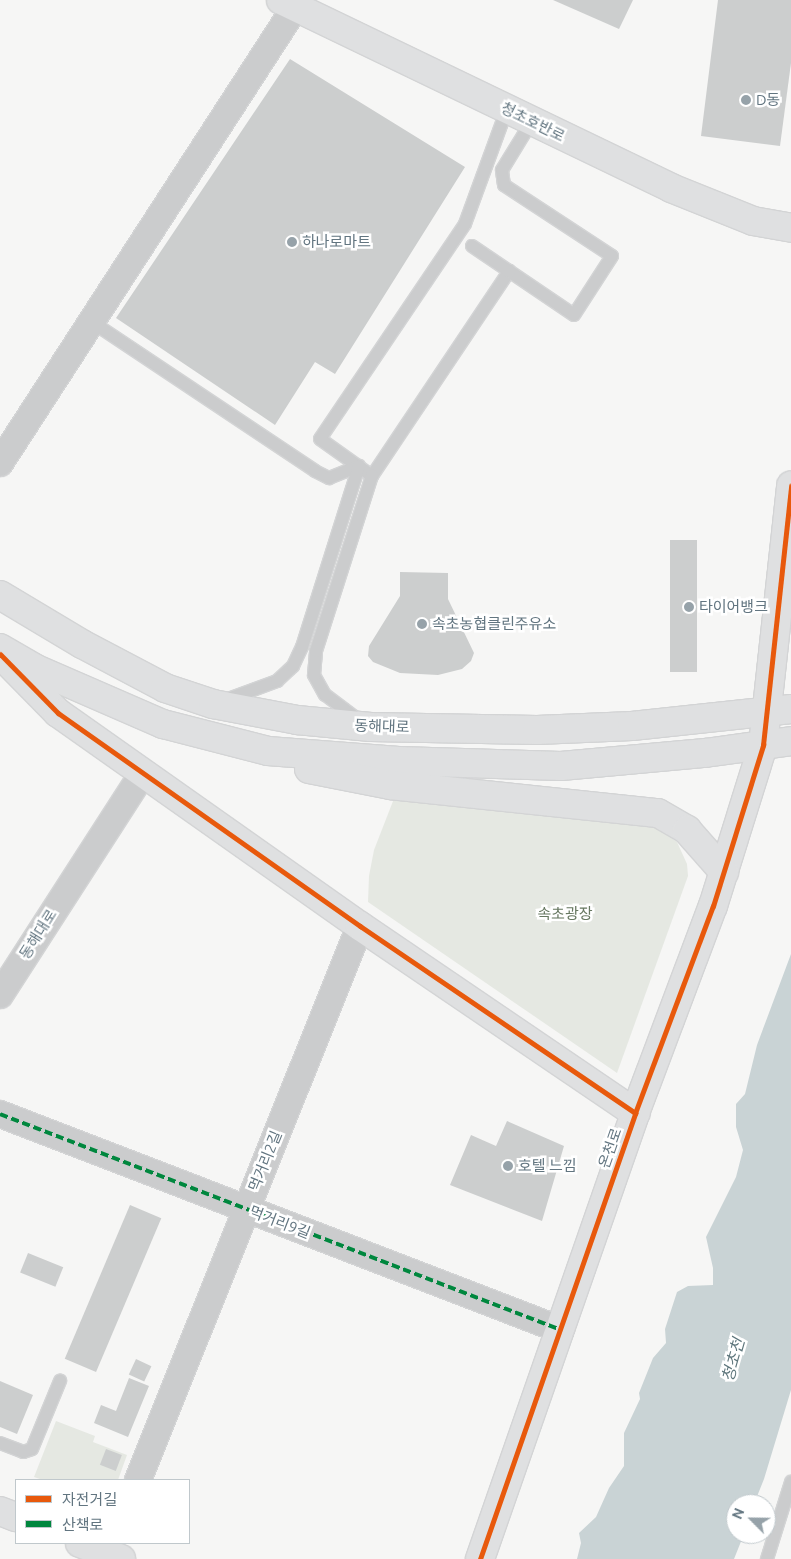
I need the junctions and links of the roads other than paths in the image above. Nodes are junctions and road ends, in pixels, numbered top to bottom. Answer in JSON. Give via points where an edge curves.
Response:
{"nodes":[{"id":1,"x":292,"y":3,"type":"edge"},
{"id":2,"x":507,"y":109,"type":"junction"},
{"id":3,"x":532,"y":121,"type":"junction"},
{"id":4,"x":791,"y":228,"type":"edge"},
{"id":5,"x":472,"y":246,"type":"dead end"},
{"id":6,"x":509,"y":271,"type":"junction"},
{"id":7,"x":92,"y":322,"type":"junction"},
{"id":8,"x":0,"y":463,"type":"edge"},
{"id":9,"x":359,"y":466,"type":"junction"},
{"id":10,"x":372,"y":476,"type":"junction"},
{"id":11,"x":791,"y":486,"type":"edge"},
{"id":12,"x":0,"y":595,"type":"edge"},
{"id":13,"x":0,"y":648,"type":"edge"},
{"id":14,"x":0,"y":654,"type":"edge"},
{"id":15,"x":213,"y":704,"type":"junction"},
{"id":16,"x":780,"y":710,"type":"edge"},
{"id":17,"x":371,"y":727,"type":"junction"},
{"id":18,"x":791,"y":741,"type":"edge"},
{"id":19,"x":229,"y":743,"type":"junction"},
{"id":20,"x":763,"y":745,"type":"junction"},
{"id":21,"x":143,"y":773,"type":"junction"},
{"id":22,"x":724,"y":872,"type":"junction"},
{"id":23,"x":360,"y":926,"type":"junction"},
{"id":24,"x":0,"y":995,"type":"edge"},
{"id":25,"x":635,"y":1113,"type":"junction"},
{"id":26,"x":0,"y":1114,"type":"edge"},
{"id":27,"x":246,"y":1209,"type":"junction"},
{"id":28,"x":561,"y":1330,"type":"junction"},
{"id":29,"x":60,"y":1381,"type":"dead end"},
{"id":30,"x":0,"y":1443,"type":"edge"},
{"id":31,"x":138,"y":1479,"type":"edge"},
{"id":32,"x":791,"y":1482,"type":"edge"},
{"id":33,"x":0,"y":1511,"type":"edge"},
{"id":34,"x":15,"y":1517,"type":"edge"},
{"id":35,"x":83,"y":1544,"type":"edge"},
{"id":36,"x":112,"y":1554,"type":"edge"},
{"id":37,"x":480,"y":1559,"type":"edge"},
{"id":38,"x":767,"y":1559,"type":"edge"}],
"edges":[{"from":1,"to":2,"type":"street","name":"청초호반로"},
{"from":1,"to":7,"type":"street"},
{"from":2,"to":3,"type":"street","name":"청초호반로"},
{"from":2,"to":9,"type":"lane","via":[[465,224],[320,439]]},
{"from":3,"to":4,"type":"street","name":"청초호반로","via":[[671,188],[753,220]]},
{"from":3,"to":6,"type":"lane","via":[[502,170],[504,185],[612,256],[574,315]]},
{"from":5,"to":6,"type":"lane"},
{"from":6,"to":10,"type":"lane"},
{"from":7,"to":8,"type":"street"},
{"from":7,"to":9,"type":"lane","via":[[316,472],[329,478]]},
{"from":9,"to":10,"type":"lane"},
{"from":9,"to":15,"type":"lane","via":[[302,648],[293,666],[277,681]]},
{"from":10,"to":17,"type":"lane","via":[[316,651],[314,675],[325,695],[340,709]]},
{"from":11,"to":16,"type":"street","name":"온천로"},
{"from":12,"to":15,"type":"street","name":"동해대로","via":[[137,674]]},
{"from":13,"to":19,"type":"street","via":[[99,698],[163,724]]},
{"from":14,"to":21,"type":"street","via":[[58,713]]},
{"from":15,"to":17,"type":"street","name":"동해대로","via":[[297,720]]},
{"from":16,"to":17,"type":"street","name":"동해대로","via":[[585,729]]},
{"from":16,"to":20,"type":"street","name":"온천로"},
{"from":18,"to":20,"type":"street"},
{"from":19,"to":20,"type":"street","via":[[317,756],[561,766]]},
{"from":19,"to":22,"type":"street","via":[[327,773],[390,786],[658,813],[687,830]]},
{"from":20,"to":22,"type":"street","name":"온천로"},
{"from":21,"to":23,"type":"street"},
{"from":21,"to":24,"type":"street","name":"동해대로"},
{"from":22,"to":25,"type":"street","name":"온천로"},
{"from":23,"to":25,"type":"street"},
{"from":23,"to":27,"type":"street","name":"먹거리2길"},
{"from":25,"to":28,"type":"street","name":"온천로"},
{"from":26,"to":27,"type":"street","name":"먹거리9길"},
{"from":27,"to":28,"type":"street","name":"먹거리9길"},
{"from":27,"to":31,"type":"street","name":"먹거리2길"},
{"from":28,"to":37,"type":"street","name":"온천로"},
{"from":29,"to":30,"type":"lane","via":[[32,1449],[23,1452]]},
{"from":32,"to":38,"type":"lane"},
{"from":33,"to":34,"type":"street"},
{"from":35,"to":36,"type":"street"}]}
